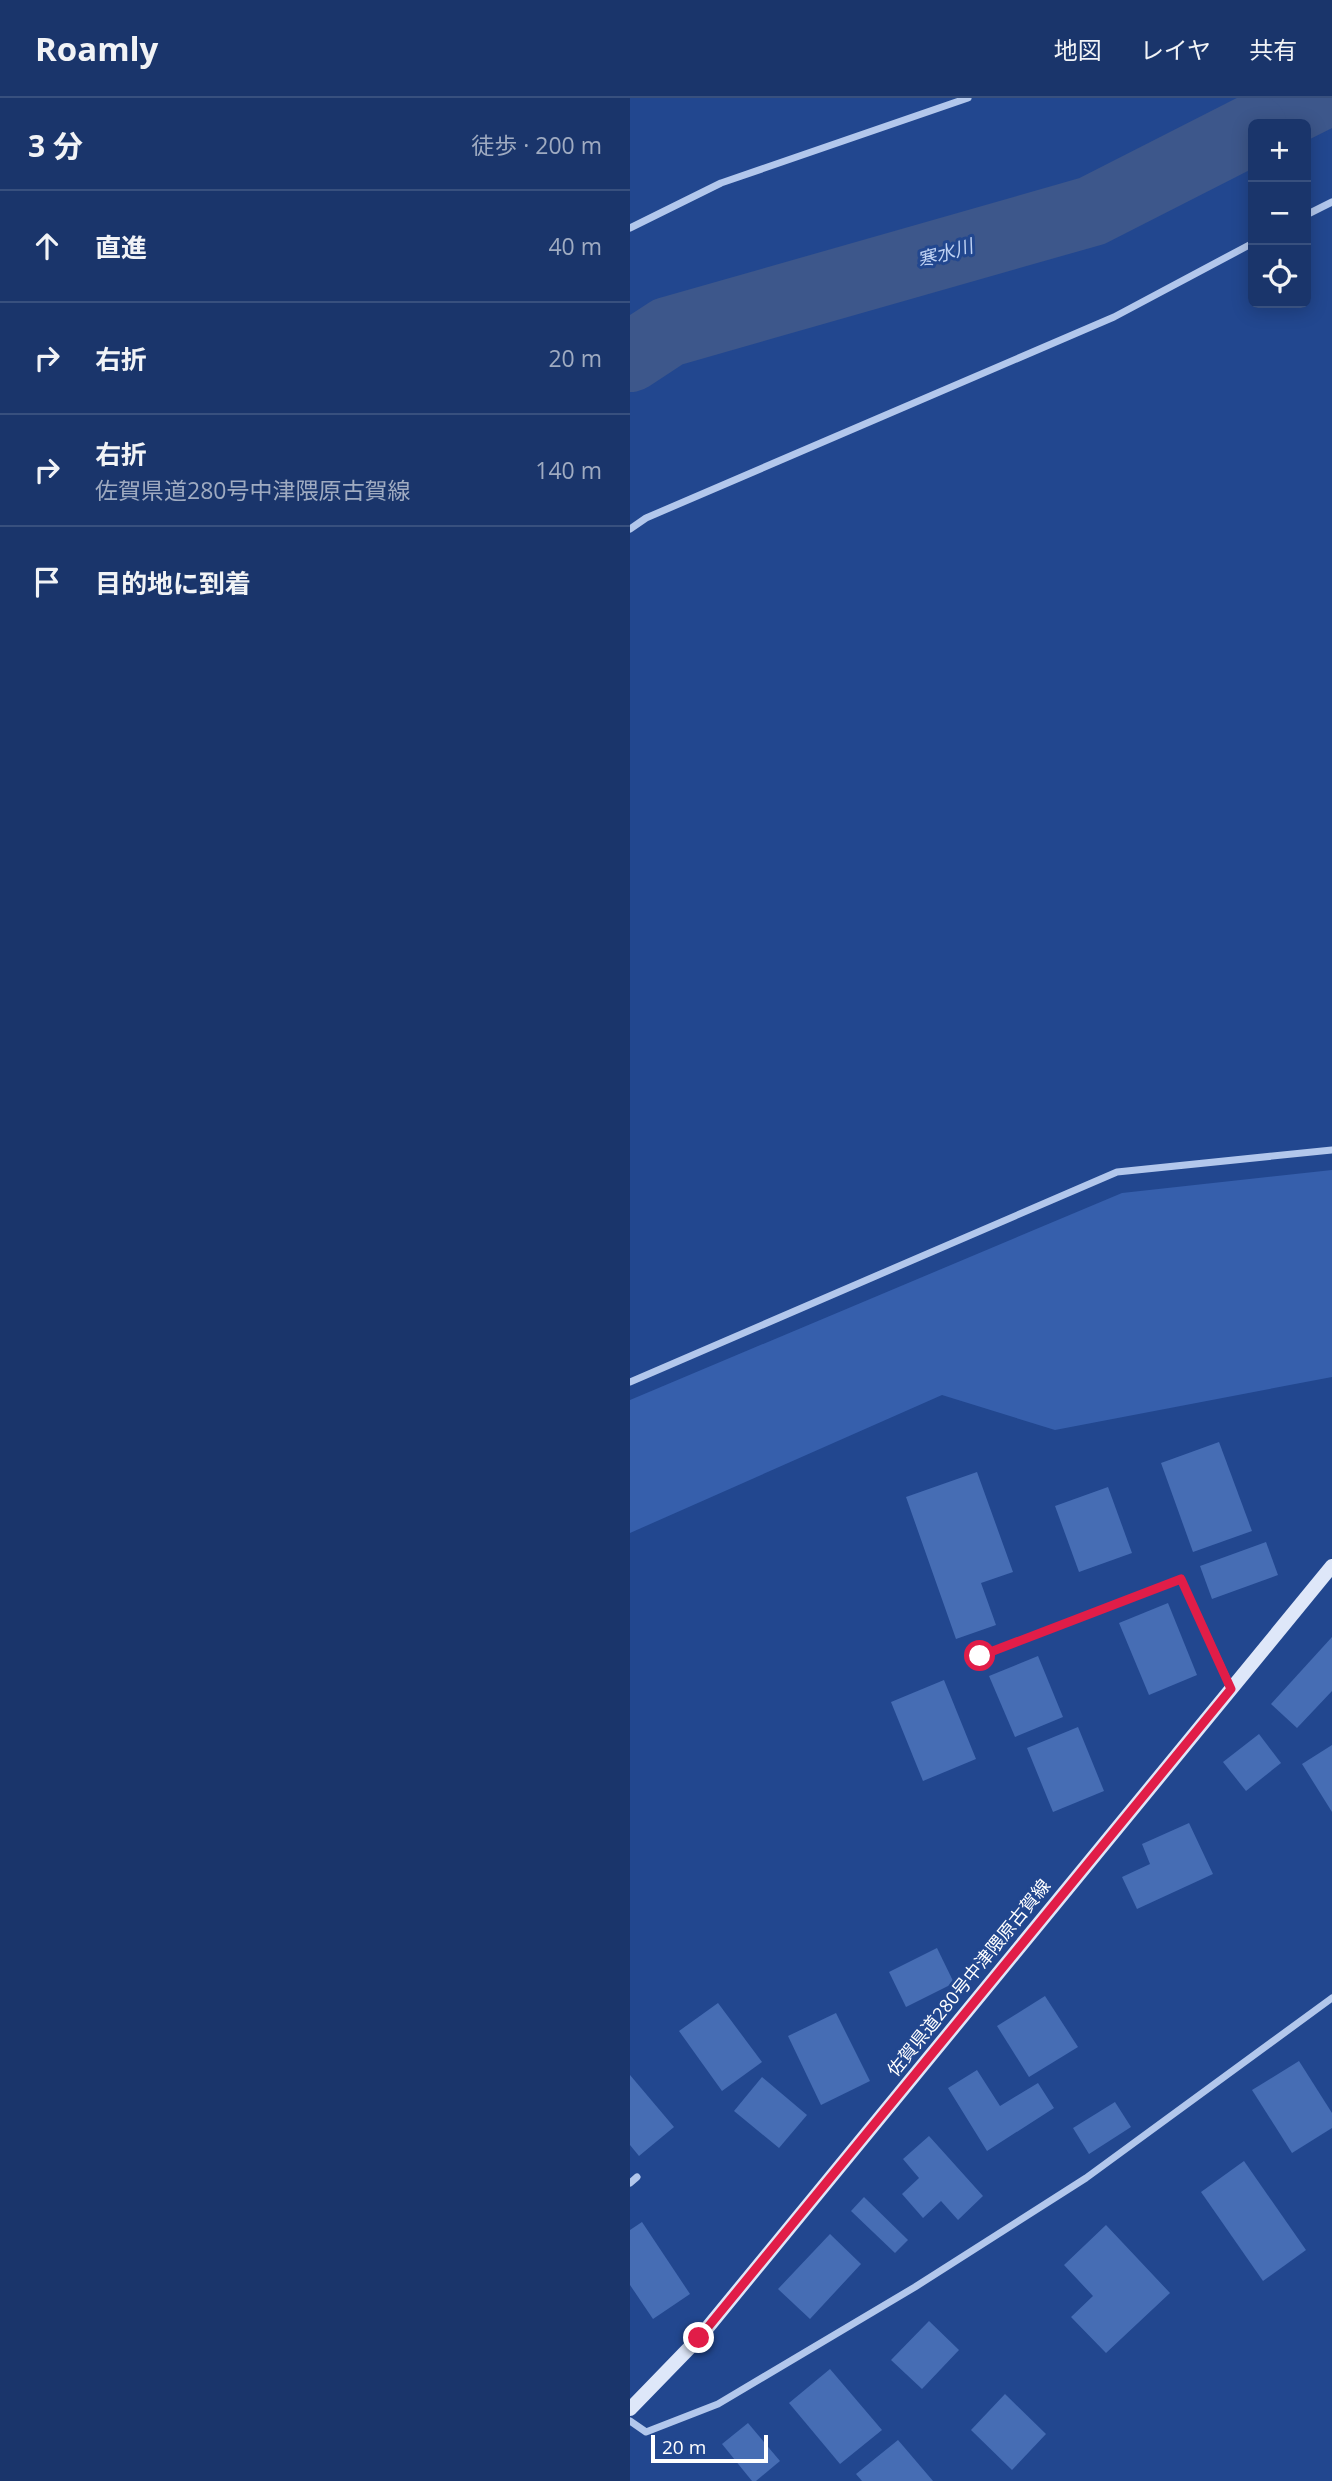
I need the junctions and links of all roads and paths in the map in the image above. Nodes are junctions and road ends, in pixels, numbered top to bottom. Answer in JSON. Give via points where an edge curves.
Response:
{"nodes":[{"id":1,"x":968,"y":98,"type":"edge"},
{"id":2,"x":1332,"y":201,"type":"edge"},
{"id":3,"x":1311,"y":212,"type":"edge"},
{"id":4,"x":630,"y":228,"type":"edge"},
{"id":5,"x":1249,"y":245,"type":"edge"},
{"id":6,"x":630,"y":529,"type":"edge"},
{"id":7,"x":1332,"y":1150,"type":"edge"},
{"id":8,"x":630,"y":1382,"type":"edge"},
{"id":9,"x":1332,"y":1566,"type":"edge"},
{"id":10,"x":980,"y":1656,"type":"dead end"},
{"id":11,"x":1231,"y":1689,"type":"junction"},
{"id":12,"x":1332,"y":1998,"type":"edge"},
{"id":13,"x":637,"y":2177,"type":"dead end"},
{"id":14,"x":630,"y":2183,"type":"edge"},
{"id":15,"x":630,"y":2409,"type":"edge"},
{"id":16,"x":630,"y":2421,"type":"edge"}],
"edges":[{"from":1,"to":4,"type":"street","via":[[721,183]]},
{"from":2,"to":3,"type":"street"},
{"from":5,"to":6,"type":"street","via":[[1114,317],[646,518]]},
{"from":7,"to":8,"type":"street","via":[[1117,1172]]},
{"from":9,"to":11,"type":"main road","name":"佐賀県道280号中津隈原古賀線"},
{"from":10,"to":11,"type":"street","via":[[1181,1579]]},
{"from":11,"to":15,"type":"main road","name":"佐賀県道280号中津隈原古賀線","via":[[699,2338]]},
{"from":12,"to":16,"type":"street","via":[[1086,2178],[904,2294],[718,2404],[646,2432]]},
{"from":13,"to":14,"type":"street"}]}
